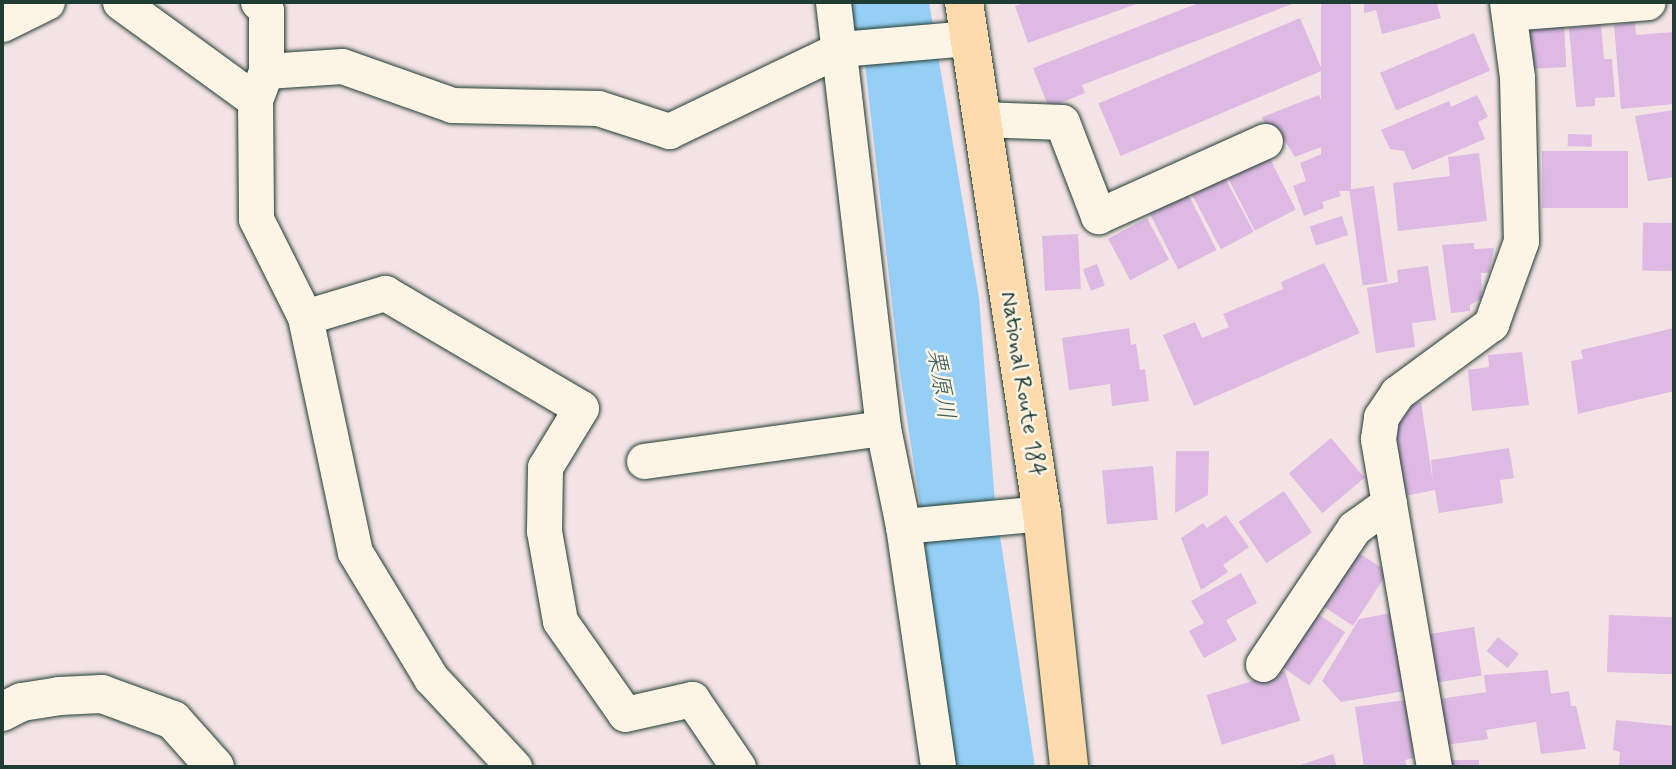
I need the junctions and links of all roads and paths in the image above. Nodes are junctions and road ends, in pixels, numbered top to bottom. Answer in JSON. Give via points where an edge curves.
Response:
{"nodes":[{"id":1,"x":47,"y":2,"type":"edge"},
{"id":2,"x":120,"y":2,"type":"edge"},
{"id":3,"x":258,"y":2,"type":"edge"},
{"id":4,"x":833,"y":2,"type":"edge"},
{"id":5,"x":1648,"y":2,"type":"edge"},
{"id":6,"x":1508,"y":7,"type":"edge"},
{"id":7,"x":2,"y":24,"type":"edge"},
{"id":8,"x":958,"y":27,"type":"edge"},
{"id":9,"x":851,"y":49,"type":"junction"},
{"id":10,"x":260,"y":86,"type":"junction"},
{"id":11,"x":980,"y":119,"type":"junction"},
{"id":12,"x":1265,"y":141,"type":"dead end"},
{"id":13,"x":305,"y":317,"type":"junction"},
{"id":14,"x":883,"y":428,"type":"junction"},
{"id":15,"x":644,"y":461,"type":"dead end"},
{"id":16,"x":1389,"y":503,"type":"junction"},
{"id":17,"x":1025,"y":515,"type":"junction"},
{"id":18,"x":914,"y":525,"type":"junction"},
{"id":19,"x":1263,"y":664,"type":"dead end"},
{"id":20,"x":2,"y":712,"type":"edge"},
{"id":21,"x":215,"y":767,"type":"edge"},
{"id":22,"x":514,"y":767,"type":"edge"},
{"id":23,"x":738,"y":767,"type":"edge"},
{"id":24,"x":938,"y":767,"type":"edge"},
{"id":25,"x":1069,"y":767,"type":"edge"},
{"id":26,"x":1434,"y":767,"type":"edge"}],
"edges":[{"from":1,"to":7,"type":"street"},
{"from":2,"to":10,"type":"street"},
{"from":3,"to":10,"type":"street","via":[[266,10]]},
{"from":4,"to":9,"type":"street"},
{"from":5,"to":6,"type":"street"},
{"from":6,"to":16,"type":"street","via":[[1517,77],[1521,241],[1491,324],[1397,393],[1381,417],[1378,439]]},
{"from":8,"to":9,"type":"street"},
{"from":8,"to":11,"type":"highway","name":"National Route 184"},
{"from":9,"to":10,"type":"street","via":[[669,131],[598,108],[452,105],[342,66]]},
{"from":9,"to":14,"type":"street"},
{"from":10,"to":13,"type":"street","via":[[256,219]]},
{"from":11,"to":12,"type":"street","via":[[1062,122],[1098,216]]},
{"from":11,"to":17,"type":"highway","name":"National Route 184"},
{"from":13,"to":22,"type":"street","via":[[355,552],[431,678]]},
{"from":13,"to":23,"type":"street","via":[[385,293],[581,408],[545,467],[544,531],[560,621],[625,714],[692,699]]},
{"from":14,"to":15,"type":"street"},
{"from":14,"to":18,"type":"street"},
{"from":16,"to":19,"type":"street","via":[[1354,527]]},
{"from":16,"to":26,"type":"street"},
{"from":17,"to":18,"type":"street"},
{"from":17,"to":25,"type":"highway","name":"National Route 184"},
{"from":18,"to":24,"type":"street"},
{"from":20,"to":21,"type":"street","via":[[22,702],[102,694],[173,720]]}]}
